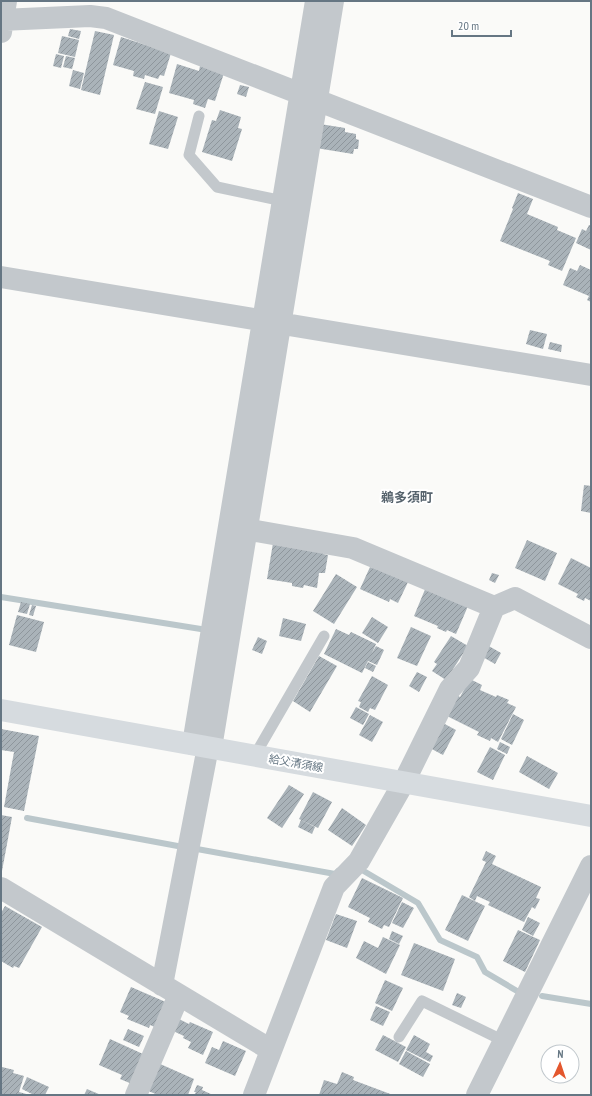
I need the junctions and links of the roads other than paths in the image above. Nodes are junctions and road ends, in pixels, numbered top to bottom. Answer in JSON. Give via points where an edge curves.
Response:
{"nodes":[{"id":1,"x":316,"y":1,"type":"edge"},
{"id":2,"x":333,"y":1,"type":"edge"},
{"id":3,"x":3,"y":18,"type":"edge"},
{"id":4,"x":309,"y":97,"type":"junction"},
{"id":5,"x":199,"y":116,"type":"dead end"},
{"id":6,"x":283,"y":201,"type":"junction"},
{"id":7,"x":591,"y":207,"type":"edge"},
{"id":8,"x":1,"y":277,"type":"edge"},
{"id":9,"x":272,"y":322,"type":"junction"},
{"id":10,"x":591,"y":375,"type":"edge"},
{"id":11,"x":238,"y":528,"type":"junction"},
{"id":12,"x":494,"y":607,"type":"junction"},
{"id":13,"x":324,"y":636,"type":"dead end"},
{"id":14,"x":591,"y":638,"type":"edge"},
{"id":15,"x":1,"y":710,"type":"edge"},
{"id":16,"x":204,"y":746,"type":"junction"},
{"id":17,"x":255,"y":755,"type":"junction"},
{"id":18,"x":404,"y":782,"type":"junction"},
{"id":19,"x":591,"y":816,"type":"edge"},
{"id":20,"x":591,"y":866,"type":"edge"},
{"id":21,"x":1,"y":888,"type":"edge"},
{"id":22,"x":171,"y":990,"type":"junction"},
{"id":23,"x":399,"y":1037,"type":"dead end"},
{"id":24,"x":504,"y":1041,"type":"junction"},
{"id":25,"x":271,"y":1050,"type":"junction"},
{"id":26,"x":136,"y":1095,"type":"edge"},
{"id":27,"x":254,"y":1095,"type":"edge"},
{"id":28,"x":477,"y":1095,"type":"edge"}],
"edges":[{"from":1,"to":4,"type":"street"},
{"from":2,"to":4,"type":"street"},
{"from":3,"to":4,"type":"street","via":[[106,18]]},
{"from":4,"to":6,"type":"street"},
{"from":4,"to":7,"type":"street"},
{"from":4,"to":9,"type":"street"},
{"from":5,"to":6,"type":"lane","via":[[189,155],[217,188]]},
{"from":6,"to":9,"type":"street"},
{"from":8,"to":9,"type":"street"},
{"from":9,"to":10,"type":"street"},
{"from":9,"to":11,"type":"street"},
{"from":11,"to":12,"type":"street","via":[[353,548]]},
{"from":11,"to":16,"type":"street"},
{"from":12,"to":14,"type":"street","via":[[515,598]]},
{"from":12,"to":18,"type":"street","via":[[469,668],[450,689]]},
{"from":13,"to":17,"type":"lane"},
{"from":15,"to":16,"type":"main road","name":"給父清須線"},
{"from":16,"to":17,"type":"main road","name":"給父清須線"},
{"from":16,"to":22,"type":"street"},
{"from":17,"to":18,"type":"main road","name":"給父清須線"},
{"from":18,"to":19,"type":"main road","name":"給父清須線"},
{"from":18,"to":25,"type":"street","via":[[359,861],[334,887]]},
{"from":20,"to":24,"type":"street"},
{"from":21,"to":22,"type":"street"},
{"from":22,"to":25,"type":"street"},
{"from":22,"to":26,"type":"street"},
{"from":23,"to":24,"type":"lane","via":[[422,1001]]},
{"from":24,"to":28,"type":"street"},
{"from":25,"to":27,"type":"street"}]}
